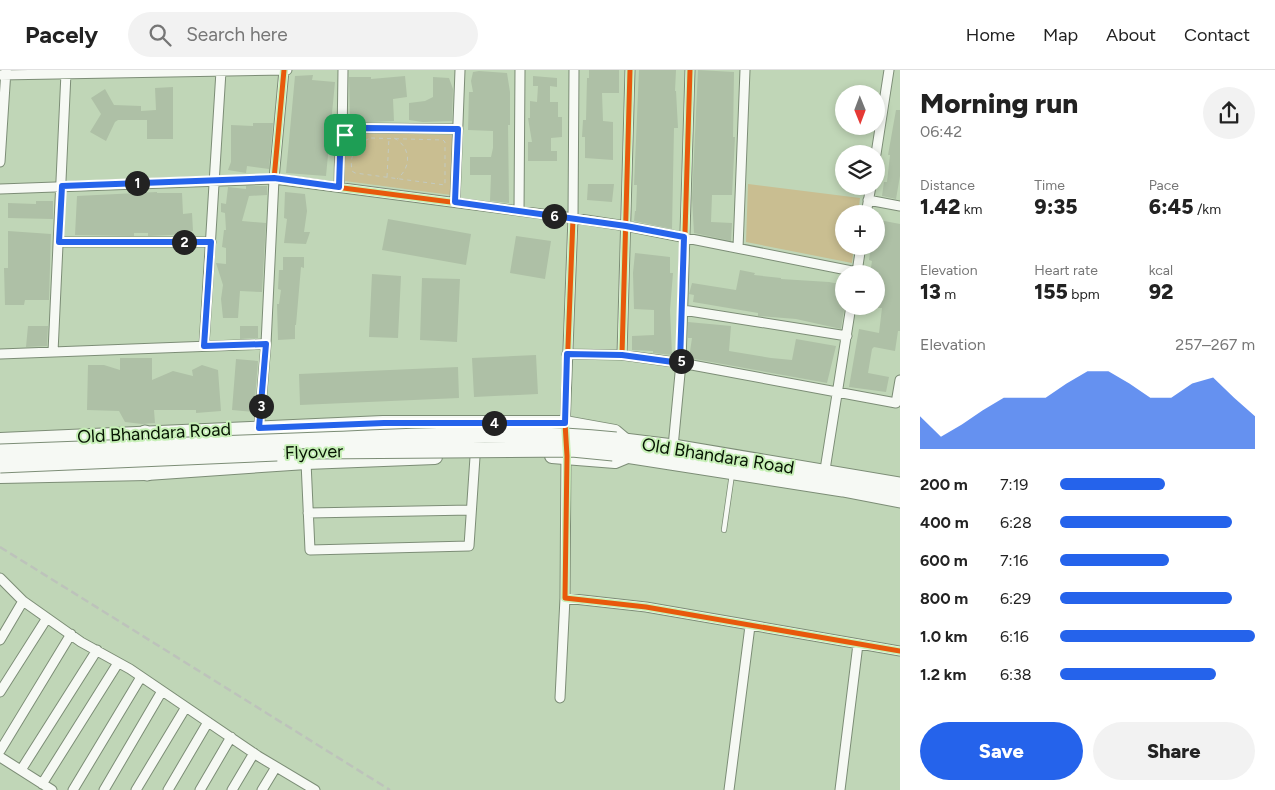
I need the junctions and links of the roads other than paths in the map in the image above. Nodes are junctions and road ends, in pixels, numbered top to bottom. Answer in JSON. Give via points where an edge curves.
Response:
{"nodes":[{"id":1,"x":284,"y":70,"type":"edge"},
{"id":2,"x":290,"y":70,"type":"edge"},
{"id":3,"x":343,"y":70,"type":"edge"},
{"id":4,"x":460,"y":70,"type":"edge"},
{"id":5,"x":520,"y":70,"type":"edge"},
{"id":6,"x":574,"y":70,"type":"edge"},
{"id":7,"x":630,"y":70,"type":"edge"},
{"id":8,"x":690,"y":70,"type":"edge"},
{"id":9,"x":745,"y":70,"type":"edge"},
{"id":10,"x":889,"y":70,"type":"edge"},
{"id":11,"x":221,"y":71,"type":"junction"},
{"id":12,"x":4,"y":73,"type":"edge"},
{"id":13,"x":66,"y":74,"type":"junction"},
{"id":14,"x":458,"y":129,"type":"junction"},
{"id":15,"x":342,"y":144,"type":"junction"},
{"id":16,"x":877,"y":145,"type":"edge"},
{"id":17,"x":0,"y":162,"type":"edge"},
{"id":18,"x":274,"y":178,"type":"junction"},
{"id":19,"x":215,"y":181,"type":"junction"},
{"id":20,"x":62,"y":186,"type":"junction"},
{"id":21,"x":339,"y":187,"type":"junction"},
{"id":22,"x":0,"y":189,"type":"edge"},
{"id":23,"x":869,"y":195,"type":"edge"},
{"id":24,"x":868,"y":200,"type":"junction"},
{"id":25,"x":455,"y":202,"type":"junction"},
{"id":26,"x":867,"y":205,"type":"edge"},
{"id":27,"x":900,"y":206,"type":"edge"},
{"id":28,"x":519,"y":211,"type":"junction"},
{"id":29,"x":572,"y":218,"type":"junction"},
{"id":30,"x":626,"y":226,"type":"junction"},
{"id":31,"x":684,"y":237,"type":"junction"},
{"id":32,"x":59,"y":242,"type":"junction"},
{"id":33,"x":211,"y":242,"type":"junction"},
{"id":34,"x":738,"y":248,"type":"junction"},
{"id":35,"x":835,"y":268,"type":"edge"},
{"id":36,"x":683,"y":310,"type":"junction"},
{"id":37,"x":850,"y":315,"type":"edge"},
{"id":38,"x":847,"y":336,"type":"junction"},
{"id":39,"x":266,"y":344,"type":"junction"},
{"id":40,"x":204,"y":346,"type":"junction"},
{"id":41,"x":53,"y":352,"type":"junction"},
{"id":42,"x":0,"y":354,"type":"edge"},
{"id":43,"x":567,"y":354,"type":"junction"},
{"id":44,"x":622,"y":355,"type":"junction"},
{"id":45,"x":680,"y":363,"type":"junction"},
{"id":46,"x":900,"y":380,"type":"edge"},
{"id":47,"x":838,"y":393,"type":"junction"},
{"id":48,"x":898,"y":403,"type":"edge"},
{"id":49,"x":565,"y":423,"type":"junction"},
{"id":50,"x":259,"y":428,"type":"junction"},
{"id":51,"x":145,"y":433,"type":"junction"},
{"id":52,"x":0,"y":440,"type":"edge"},
{"id":53,"x":673,"y":447,"type":"junction"},
{"id":54,"x":621,"y":448,"type":"junction"},
{"id":55,"x":0,"y":452,"type":"edge"},
{"id":56,"x":567,"y":456,"type":"junction"},
{"id":57,"x":475,"y":457,"type":"junction"},
{"id":58,"x":306,"y":462,"type":"junction"},
{"id":59,"x":0,"y":465,"type":"edge"},
{"id":60,"x":732,"y":472,"type":"junction"},
{"id":61,"x":147,"y":473,"type":"junction"},
{"id":62,"x":0,"y":476,"type":"edge"},
{"id":63,"x":824,"y":480,"type":"junction"},
{"id":64,"x":900,"y":485,"type":"edge"},
{"id":65,"x":900,"y":500,"type":"edge"},
{"id":66,"x":470,"y":510,"type":"junction"},
{"id":67,"x":308,"y":513,"type":"junction"},
{"id":68,"x":724,"y":530,"type":"dead end"},
{"id":69,"x":0,"y":580,"type":"edge"},
{"id":70,"x":565,"y":598,"type":"junction"},
{"id":71,"x":24,"y":601,"type":"junction"},
{"id":72,"x":47,"y":618,"type":"junction"},
{"id":73,"x":750,"y":626,"type":"junction"},
{"id":74,"x":71,"y":634,"type":"junction"},
{"id":75,"x":0,"y":640,"type":"edge"},
{"id":76,"x":858,"y":644,"type":"junction"},
{"id":77,"x":97,"y":650,"type":"junction"},
{"id":78,"x":900,"y":651,"type":"edge"},
{"id":79,"x":118,"y":663,"type":"junction"},
{"id":80,"x":142,"y":677,"type":"junction"},
{"id":81,"x":162,"y":691,"type":"junction"},
{"id":82,"x":0,"y":692,"type":"edge"},
{"id":83,"x":560,"y":698,"type":"dead end"},
{"id":84,"x":186,"y":708,"type":"junction"},
{"id":85,"x":208,"y":722,"type":"junction"},
{"id":86,"x":231,"y":738,"type":"junction"},
{"id":87,"x":0,"y":751,"type":"edge"},
{"id":88,"x":254,"y":753,"type":"junction"},
{"id":89,"x":0,"y":757,"type":"edge"},
{"id":90,"x":276,"y":767,"type":"junction"},
{"id":91,"x":21,"y":770,"type":"junction"},
{"id":92,"x":42,"y":784,"type":"junction"},
{"id":93,"x":52,"y":790,"type":"edge"},
{"id":94,"x":73,"y":790,"type":"edge"},
{"id":95,"x":104,"y":790,"type":"edge"},
{"id":96,"x":136,"y":790,"type":"edge"},
{"id":97,"x":168,"y":790,"type":"edge"},
{"id":98,"x":200,"y":790,"type":"edge"},
{"id":99,"x":232,"y":790,"type":"edge"},
{"id":100,"x":262,"y":790,"type":"edge"},
{"id":101,"x":315,"y":790,"type":"edge"},
{"id":102,"x":729,"y":790,"type":"edge"},
{"id":103,"x":840,"y":790,"type":"edge"}],
"edges":[{"from":1,"to":2,"type":"street"},
{"from":1,"to":11,"type":"street"},
{"from":1,"to":18,"type":"street"},
{"from":3,"to":15,"type":"street"},
{"from":4,"to":14,"type":"street"},
{"from":5,"to":28,"type":"street"},
{"from":6,"to":29,"type":"street"},
{"from":7,"to":30,"type":"street"},
{"from":8,"to":31,"type":"street"},
{"from":9,"to":34,"type":"street"},
{"from":10,"to":16,"type":"street"},
{"from":11,"to":13,"type":"street"},
{"from":11,"to":19,"type":"street"},
{"from":12,"to":13,"type":"street"},
{"from":12,"to":17,"type":"street"},
{"from":13,"to":20,"type":"street"},
{"from":14,"to":15,"type":"street","via":[[359,129],[345,135]]},
{"from":14,"to":25,"type":"street"},
{"from":15,"to":21,"type":"street"},
{"from":18,"to":19,"type":"street"},
{"from":18,"to":21,"type":"street"},
{"from":18,"to":39,"type":"street"},
{"from":19,"to":20,"type":"street"},
{"from":19,"to":33,"type":"street"},
{"from":20,"to":22,"type":"street"},
{"from":20,"to":32,"type":"street"},
{"from":21,"to":25,"type":"street"},
{"from":23,"to":24,"type":"street"},
{"from":24,"to":26,"type":"street"},
{"from":24,"to":27,"type":"street"},
{"from":25,"to":28,"type":"street"},
{"from":28,"to":29,"type":"street"},
{"from":29,"to":30,"type":"street"},
{"from":29,"to":43,"type":"street"},
{"from":30,"to":31,"type":"street"},
{"from":30,"to":44,"type":"street"},
{"from":31,"to":34,"type":"street"},
{"from":31,"to":36,"type":"street"},
{"from":32,"to":33,"type":"street"},
{"from":32,"to":41,"type":"street"},
{"from":33,"to":40,"type":"street"},
{"from":34,"to":35,"type":"street"},
{"from":36,"to":38,"type":"street"},
{"from":36,"to":45,"type":"street"},
{"from":37,"to":38,"type":"street"},
{"from":38,"to":47,"type":"street"},
{"from":39,"to":40,"type":"street"},
{"from":39,"to":50,"type":"street"},
{"from":40,"to":41,"type":"street"},
{"from":41,"to":42,"type":"street"},
{"from":43,"to":44,"type":"street"},
{"from":43,"to":49,"type":"street"},
{"from":44,"to":45,"type":"street"},
{"from":45,"to":47,"type":"street"},
{"from":45,"to":53,"type":"street"},
{"from":46,"to":48,"type":"street"},
{"from":47,"to":48,"type":"street"},
{"from":47,"to":63,"type":"street"},
{"from":49,"to":50,"type":"main road","name":"Old Bhandara Road","via":[[384,423]]},
{"from":49,"to":54,"type":"main road","name":"Old Bhandara Road","via":[[615,432]]},
{"from":49,"to":56,"type":"street"},
{"from":50,"to":51,"type":"main road","name":"Old Bhandara Road"},
{"from":51,"to":52,"type":"main road","name":"Old Bhandara Road"},
{"from":51,"to":61,"type":"highway"},
{"from":53,"to":54,"type":"highway","name":"Old Bhandara Road"},
{"from":53,"to":63,"type":"highway","name":"Old Bhandara Road"},
{"from":54,"to":55,"type":"highway","name":"Flyover","bridge":true,"via":[[573,435],[511,435]]},
{"from":54,"to":56,"type":"main road","via":[[616,461]]},
{"from":54,"to":59,"type":"highway","name":"Flyover","bridge":true,"via":[[327,450]]},
{"from":54,"to":60,"type":"highway"},
{"from":56,"to":57,"type":"main road"},
{"from":56,"to":70,"type":"street"},
{"from":57,"to":58,"type":"main road"},
{"from":57,"to":66,"type":"street"},
{"from":58,"to":61,"type":"main road"},
{"from":58,"to":67,"type":"street"},
{"from":60,"to":63,"type":"highway"},
{"from":60,"to":68,"type":"lane"},
{"from":61,"to":62,"type":"main road"},
{"from":63,"to":64,"type":"highway","name":"Old Bhandara Road"},
{"from":63,"to":65,"type":"highway"},
{"from":66,"to":67,"type":"street"},
{"from":66,"to":67,"type":"street","via":[[469,546],[310,550]]},
{"from":69,"to":71,"type":"street"},
{"from":70,"to":73,"type":"street","via":[[646,607]]},
{"from":70,"to":83,"type":"street"},
{"from":71,"to":72,"type":"street"},
{"from":71,"to":75,"type":"street"},
{"from":72,"to":74,"type":"street"},
{"from":72,"to":82,"type":"street"},
{"from":73,"to":76,"type":"street"},
{"from":73,"to":102,"type":"street"},
{"from":74,"to":77,"type":"street"},
{"from":74,"to":87,"type":"street"},
{"from":76,"to":78,"type":"street"},
{"from":76,"to":103,"type":"street"},
{"from":77,"to":79,"type":"street"},
{"from":77,"to":91,"type":"street"},
{"from":79,"to":80,"type":"street"},
{"from":79,"to":92,"type":"street"},
{"from":80,"to":81,"type":"street"},
{"from":80,"to":94,"type":"street"},
{"from":81,"to":84,"type":"street"},
{"from":81,"to":95,"type":"street"},
{"from":84,"to":85,"type":"street"},
{"from":84,"to":96,"type":"street"},
{"from":85,"to":86,"type":"street"},
{"from":85,"to":97,"type":"street"},
{"from":86,"to":88,"type":"street"},
{"from":86,"to":98,"type":"street"},
{"from":88,"to":90,"type":"street"},
{"from":88,"to":99,"type":"street"},
{"from":89,"to":91,"type":"street"},
{"from":90,"to":100,"type":"street"},
{"from":90,"to":101,"type":"street"},
{"from":91,"to":92,"type":"street"},
{"from":92,"to":93,"type":"street"}]}
